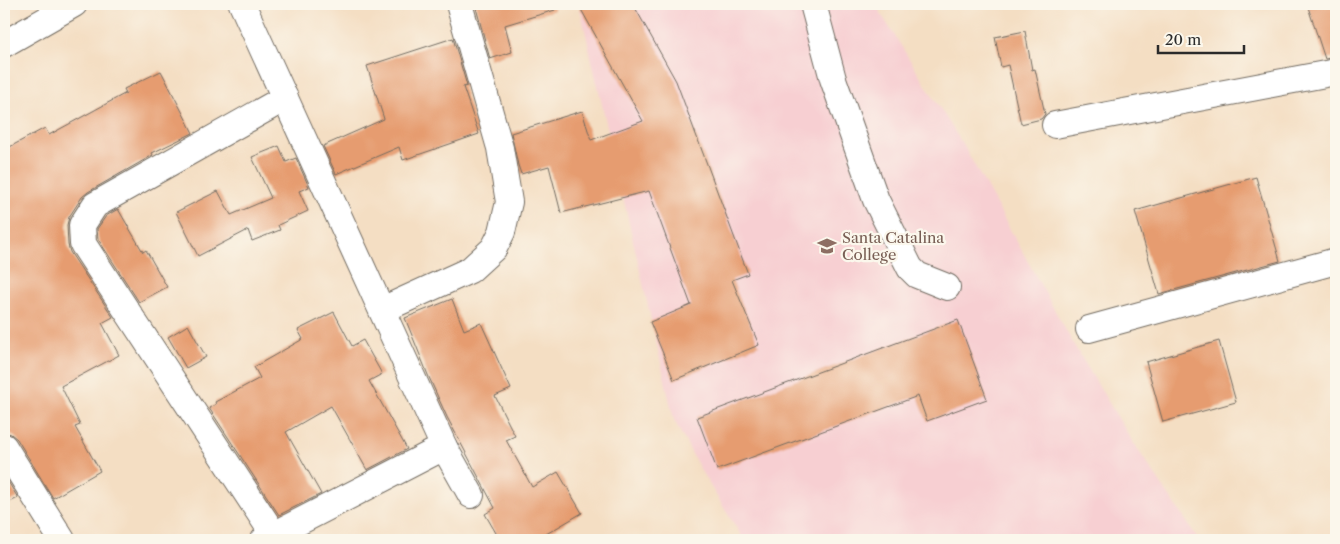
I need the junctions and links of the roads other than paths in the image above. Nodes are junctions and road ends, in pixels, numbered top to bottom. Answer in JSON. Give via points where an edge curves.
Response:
{"nodes":[{"id":1,"x":74,"y":4,"type":"edge"},
{"id":2,"x":242,"y":4,"type":"edge"},
{"id":3,"x":460,"y":4,"type":"edge"},
{"id":4,"x":813,"y":4,"type":"edge"},
{"id":5,"x":4,"y":44,"type":"edge"},
{"id":6,"x":1336,"y":72,"type":"edge"},
{"id":7,"x":285,"y":98,"type":"junction"},
{"id":8,"x":1055,"y":125,"type":"dead end"},
{"id":9,"x":1336,"y":261,"type":"edge"},
{"id":10,"x":947,"y":286,"type":"dead end"},
{"id":11,"x":382,"y":310,"type":"junction"},
{"id":12,"x":1089,"y":329,"type":"dead end"},
{"id":13,"x":4,"y":446,"type":"edge"},
{"id":14,"x":444,"y":447,"type":"junction"},
{"id":15,"x":471,"y":495,"type":"dead end"},
{"id":16,"x":269,"y":537,"type":"edge"},
{"id":17,"x":62,"y":540,"type":"edge"}],
"edges":[{"from":1,"to":5,"type":"street"},
{"from":2,"to":7,"type":"street"},
{"from":3,"to":11,"type":"street","via":[[500,148],[509,202],[502,232],[494,248],[475,267]]},
{"from":4,"to":10,"type":"street","via":[[833,79],[876,200],[910,268],[917,275]]},
{"from":6,"to":8,"type":"street"},
{"from":7,"to":11,"type":"street"},
{"from":7,"to":16,"type":"street","via":[[95,205],[82,224],[82,244]]},
{"from":9,"to":12,"type":"street"},
{"from":11,"to":14,"type":"street"},
{"from":13,"to":17,"type":"street"},
{"from":14,"to":15,"type":"street"},
{"from":14,"to":16,"type":"street"}]}
